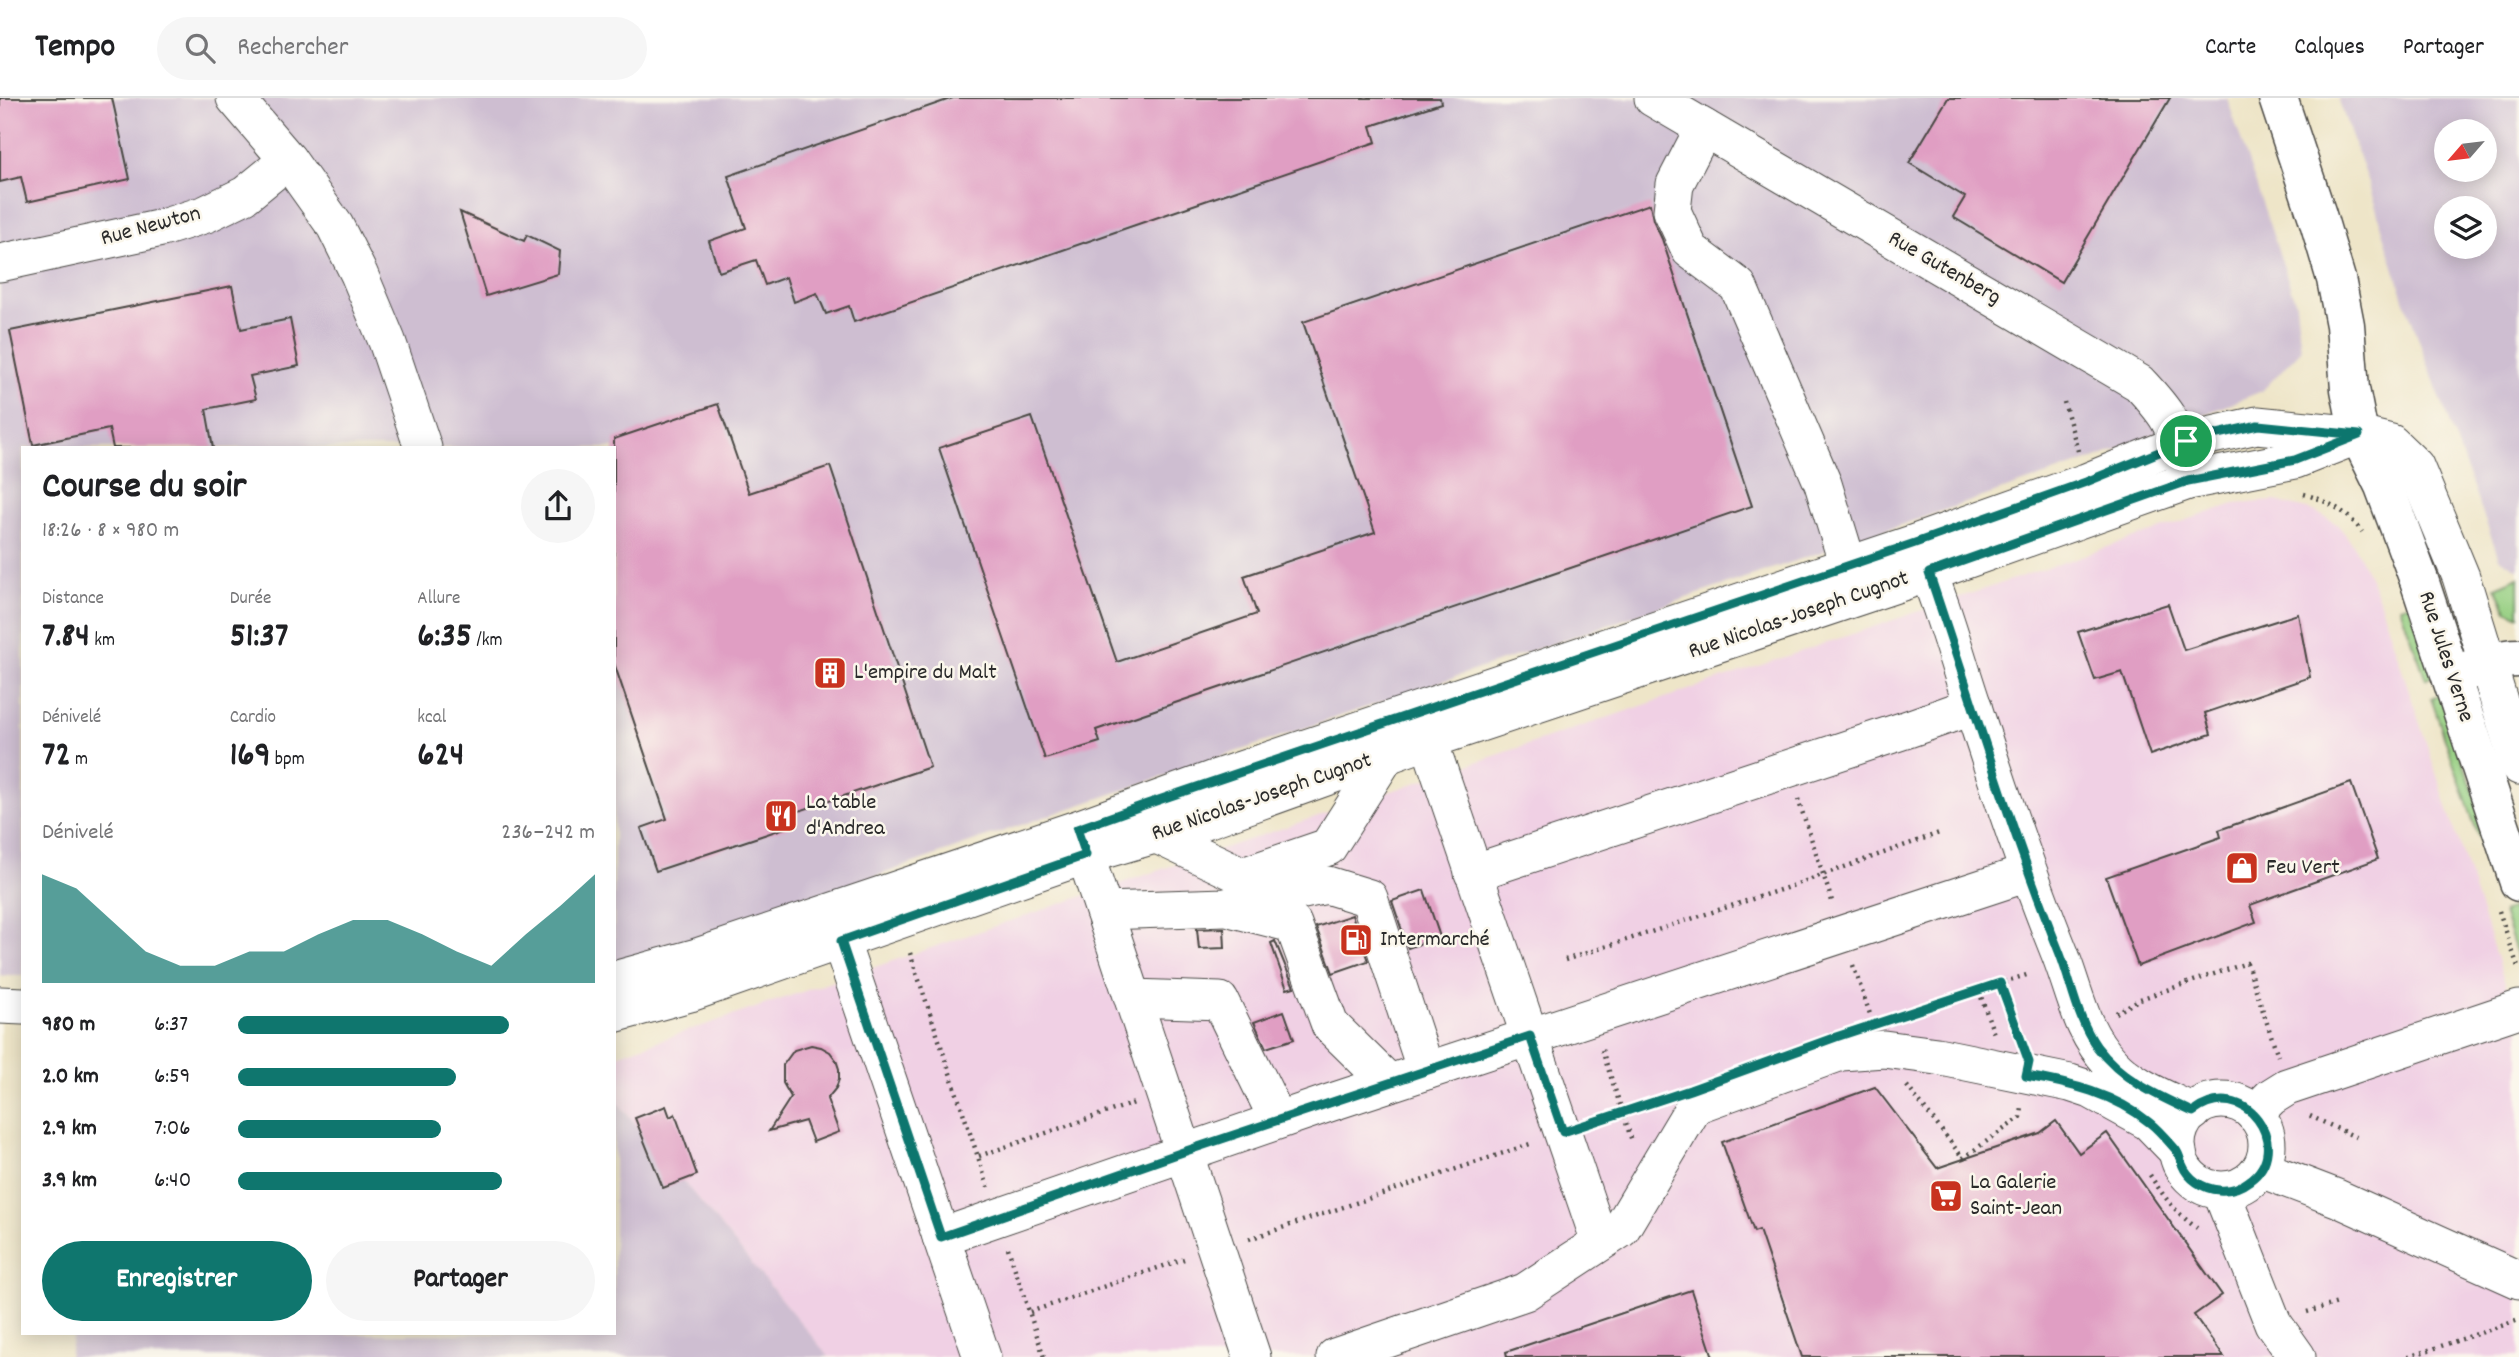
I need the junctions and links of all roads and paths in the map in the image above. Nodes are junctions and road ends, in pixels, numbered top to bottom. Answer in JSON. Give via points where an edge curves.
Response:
{"nodes":[{"id":1,"x":235,"y":98,"type":"edge"},
{"id":2,"x":1653,"y":98,"type":"edge"},
{"id":3,"x":2277,"y":98,"type":"edge"},
{"id":4,"x":1704,"y":128,"type":"junction"},
{"id":5,"x":288,"y":160,"type":"junction"},
{"id":6,"x":0,"y":262,"type":"edge"},
{"id":7,"x":2064,"y":402,"type":"dead end"},
{"id":8,"x":2359,"y":435,"type":"junction"},
{"id":9,"x":2180,"y":443,"type":"junction"},
{"id":10,"x":422,"y":446,"type":"edge"},
{"id":11,"x":2188,"y":481,"type":"junction"},
{"id":12,"x":2086,"y":482,"type":"junction"},
{"id":13,"x":2293,"y":491,"type":"dead end"},
{"id":14,"x":2367,"y":540,"type":"dead end"},
{"id":15,"x":1922,"y":558,"type":"junction"},
{"id":16,"x":1853,"y":581,"type":"junction"},
{"id":17,"x":2486,"y":666,"type":"edge"},
{"id":18,"x":1972,"y":706,"type":"junction"},
{"id":19,"x":1423,"y":725,"type":"junction"},
{"id":20,"x":2517,"y":751,"type":"edge"},
{"id":21,"x":1386,"y":756,"type":"junction"},
{"id":22,"x":1942,"y":832,"type":"dead end"},
{"id":23,"x":1157,"y":835,"type":"junction"},
{"id":24,"x":1082,"y":842,"type":"junction"},
{"id":25,"x":1473,"y":873,"type":"junction"},
{"id":26,"x":2028,"y":873,"type":"junction"},
{"id":27,"x":2508,"y":894,"type":"edge"},
{"id":28,"x":1225,"y":907,"type":"junction"},
{"id":29,"x":1104,"y":911,"type":"junction"},
{"id":30,"x":899,"y":920,"type":"junction"},
{"id":31,"x":835,"y":926,"type":"junction"},
{"id":32,"x":1565,"y":960,"type":"dead end"},
{"id":33,"x":2064,"y":963,"type":"junction"},
{"id":34,"x":2246,"y":963,"type":"dead end"},
{"id":35,"x":2519,"y":970,"type":"edge"},
{"id":36,"x":616,"y":979,"type":"edge"},
{"id":37,"x":2000,"y":983,"type":"junction"},
{"id":38,"x":1133,"y":998,"type":"junction"},
{"id":39,"x":0,"y":1006,"type":"edge"},
{"id":40,"x":21,"y":1006,"type":"edge"},
{"id":41,"x":2519,"y":1009,"type":"edge"},
{"id":42,"x":616,"y":1013,"type":"edge"},
{"id":43,"x":1590,"y":1016,"type":"junction"},
{"id":44,"x":2086,"y":1029,"type":"junction"},
{"id":45,"x":1889,"y":1034,"type":"junction"},
{"id":46,"x":1530,"y":1036,"type":"junction"},
{"id":47,"x":1426,"y":1070,"type":"junction"},
{"id":48,"x":2026,"y":1076,"type":"junction"},
{"id":49,"x":1389,"y":1083,"type":"junction"},
{"id":50,"x":1164,"y":1093,"type":"junction"},
{"id":51,"x":1656,"y":1101,"type":"dead end"},
{"id":52,"x":2193,"y":1112,"type":"junction"},
{"id":53,"x":1623,"y":1113,"type":"junction"},
{"id":54,"x":2254,"y":1114,"type":"junction"},
{"id":55,"x":1278,"y":1120,"type":"junction"},
{"id":56,"x":1563,"y":1132,"type":"junction"},
{"id":57,"x":1183,"y":1152,"type":"junction"},
{"id":58,"x":979,"y":1156,"type":"junction"},
{"id":59,"x":2162,"y":1158,"type":"junction"},
{"id":60,"x":2261,"y":1169,"type":"junction"},
{"id":61,"x":1650,"y":1180,"type":"junction"},
{"id":62,"x":2221,"y":1191,"type":"junction"},
{"id":63,"x":997,"y":1217,"type":"junction"},
{"id":64,"x":2203,"y":1232,"type":"dead end"},
{"id":65,"x":941,"y":1237,"type":"junction"},
{"id":66,"x":1600,"y":1242,"type":"junction"},
{"id":67,"x":1216,"y":1249,"type":"junction"},
{"id":68,"x":2519,"y":1280,"type":"edge"},
{"id":69,"x":1030,"y":1312,"type":"junction"},
{"id":70,"x":2519,"y":1320,"type":"edge"},
{"id":71,"x":982,"y":1357,"type":"edge"},
{"id":72,"x":1044,"y":1357,"type":"edge"},
{"id":73,"x":1252,"y":1357,"type":"edge"},
{"id":74,"x":1335,"y":1357,"type":"edge"},
{"id":75,"x":2297,"y":1357,"type":"edge"},
{"id":76,"x":2408,"y":1357,"type":"edge"}],
"edges":[{"from":1,"to":5,"type":"street"},
{"from":2,"to":4,"type":"street","name":"Rue Gutenberg"},
{"from":3,"to":8,"type":"main road","name":"Rue Jules Verne","via":[[2336,279]]},
{"from":4,"to":9,"type":"street","name":"Rue Gutenberg","via":[[2139,383],[2167,413]]},
{"from":4,"to":16,"type":"street","via":[[1675,184],[1672,211],[1690,250],[1738,286],[1823,484]]},
{"from":5,"to":6,"type":"street","name":"Rue Newton","via":[[245,195],[206,214],[162,228]]},
{"from":5,"to":10,"type":"street","via":[[335,226],[359,274]]},
{"from":7,"to":12,"type":"path"},
{"from":8,"to":9,"type":"street","name":"Rue Nicolas-Joseph Cugnot","via":[[2258,425]]},
{"from":8,"to":11,"type":"street","name":"Rue Nicolas-Joseph Cugnot","via":[[2295,460]]},
{"from":8,"to":17,"type":"main road","name":"Rue Jules Verne","via":[[2384,486],[2419,580]]},
{"from":9,"to":11,"type":"street","name":"Rue Gutenberg"},
{"from":9,"to":12,"type":"street","name":"Rue Nicolas-Joseph Cugnot"},
{"from":11,"to":15,"type":"street","name":"Rue Nicolas-Joseph Cugnot"},
{"from":12,"to":15,"type":"street","name":"Rue Nicolas-Joseph Cugnot"},
{"from":13,"to":14,"type":"path","via":[[2328,501],[2355,523]]},
{"from":15,"to":16,"type":"street","name":"Rue Nicolas-Joseph Cugnot"},
{"from":15,"to":18,"type":"street"},
{"from":16,"to":19,"type":"street","name":"Rue Nicolas-Joseph Cugnot"},
{"from":17,"to":20,"type":"street","name":"Rue Jules Verne"},
{"from":17,"to":27,"type":"main road","name":"Rue Jules Verne"},
{"from":18,"to":25,"type":"street"},
{"from":18,"to":26,"type":"street"},
{"from":19,"to":21,"type":"street","name":"Rue Nicolas-Joseph Cugnot"},
{"from":19,"to":24,"type":"street","name":"Rue Nicolas-Joseph Cugnot","via":[[1211,780]]},
{"from":19,"to":25,"type":"street"},
{"from":21,"to":23,"type":"street","name":"Rue Nicolas-Joseph Cugnot"},
{"from":21,"to":23,"type":"street","via":[[1328,847],[1243,876]]},
{"from":22,"to":32,"type":"path"},
{"from":23,"to":24,"type":"street","name":"Rue Nicolas-Joseph Cugnot"},
{"from":24,"to":29,"type":"street"},
{"from":24,"to":30,"type":"street","name":"Rue Nicolas-Joseph Cugnot"},
{"from":24,"to":31,"type":"street","name":"Rue Nicolas-Joseph Cugnot"},
{"from":25,"to":46,"type":"street"},
{"from":26,"to":33,"type":"street"},
{"from":26,"to":43,"type":"street"},
{"from":27,"to":35,"type":"path"},
{"from":28,"to":29,"type":"street"},
{"from":28,"to":47,"type":"street","via":[[1327,885],[1369,898]]},
{"from":28,"to":49,"type":"street","via":[[1293,924],[1330,1026]]},
{"from":29,"to":38,"type":"street"},
{"from":30,"to":31,"type":"street","name":"Rue Nicolas-Joseph Cugnot"},
{"from":30,"to":58,"type":"path"},
{"from":31,"to":36,"type":"street","name":"Rue Nicolas-Joseph Cugnot"},
{"from":31,"to":42,"type":"street","name":"Rue Nicolas-Joseph Cugnot","via":[[690,993]]},
{"from":31,"to":65,"type":"street"},
{"from":33,"to":37,"type":"path"},
{"from":33,"to":44,"type":"street"},
{"from":34,"to":44,"type":"path","via":[[2140,999]]},
{"from":37,"to":45,"type":"path"},
{"from":37,"to":48,"type":"path","via":[[2029,1062]]},
{"from":38,"to":50,"type":"street"},
{"from":38,"to":55,"type":"street","via":[[1220,1001]]},
{"from":39,"to":40,"type":"street"},
{"from":41,"to":54,"type":"street","via":[[2287,1087]]},
{"from":43,"to":46,"type":"street"},
{"from":43,"to":53,"type":"path"},
{"from":44,"to":52,"type":"street","via":[[2130,1080]]},
{"from":45,"to":48,"type":"street","via":[[1937,1056]]},
{"from":45,"to":48,"type":"path","via":[[1892,1067],[1963,1158],[2021,1117]]},
{"from":45,"to":61,"type":"street","via":[[1695,1105]]},
{"from":46,"to":47,"type":"street"},
{"from":46,"to":56,"type":"street"},
{"from":47,"to":49,"type":"street"},
{"from":48,"to":59,"type":"street","via":[[2070,1083],[2120,1104],[2149,1122]]},
{"from":49,"to":55,"type":"street"},
{"from":50,"to":57,"type":"street"},
{"from":50,"to":58,"type":"path"},
{"from":51,"to":53,"type":"path"},
{"from":52,"to":54,"type":"street","via":[[2220,1100],[2244,1106]]},
{"from":52,"to":59,"type":"street"},
{"from":53,"to":56,"type":"path"},
{"from":53,"to":61,"type":"path","via":[[1643,1174]]},
{"from":54,"to":60,"type":"street","via":[[2267,1140]]},
{"from":55,"to":57,"type":"street"},
{"from":56,"to":66,"type":"street"},
{"from":56,"to":67,"type":"path"},
{"from":57,"to":63,"type":"street"},
{"from":57,"to":67,"type":"street"},
{"from":58,"to":63,"type":"path"},
{"from":59,"to":62,"type":"street","via":[[2183,1167],[2206,1188]]},
{"from":59,"to":64,"type":"path","via":[[2164,1197]]},
{"from":60,"to":62,"type":"street","via":[[2244,1185]]},
{"from":60,"to":68,"type":"street"},
{"from":61,"to":66,"type":"street","via":[[1621,1229]]},
{"from":62,"to":75,"type":"street","via":[[2273,1323]]},
{"from":63,"to":65,"type":"street"},
{"from":63,"to":69,"type":"path"},
{"from":65,"to":71,"type":"street"},
{"from":66,"to":74,"type":"street","via":[[1525,1292]]},
{"from":67,"to":69,"type":"path"},
{"from":67,"to":73,"type":"street"},
{"from":69,"to":72,"type":"path"},
{"from":70,"to":76,"type":"path"}]}
